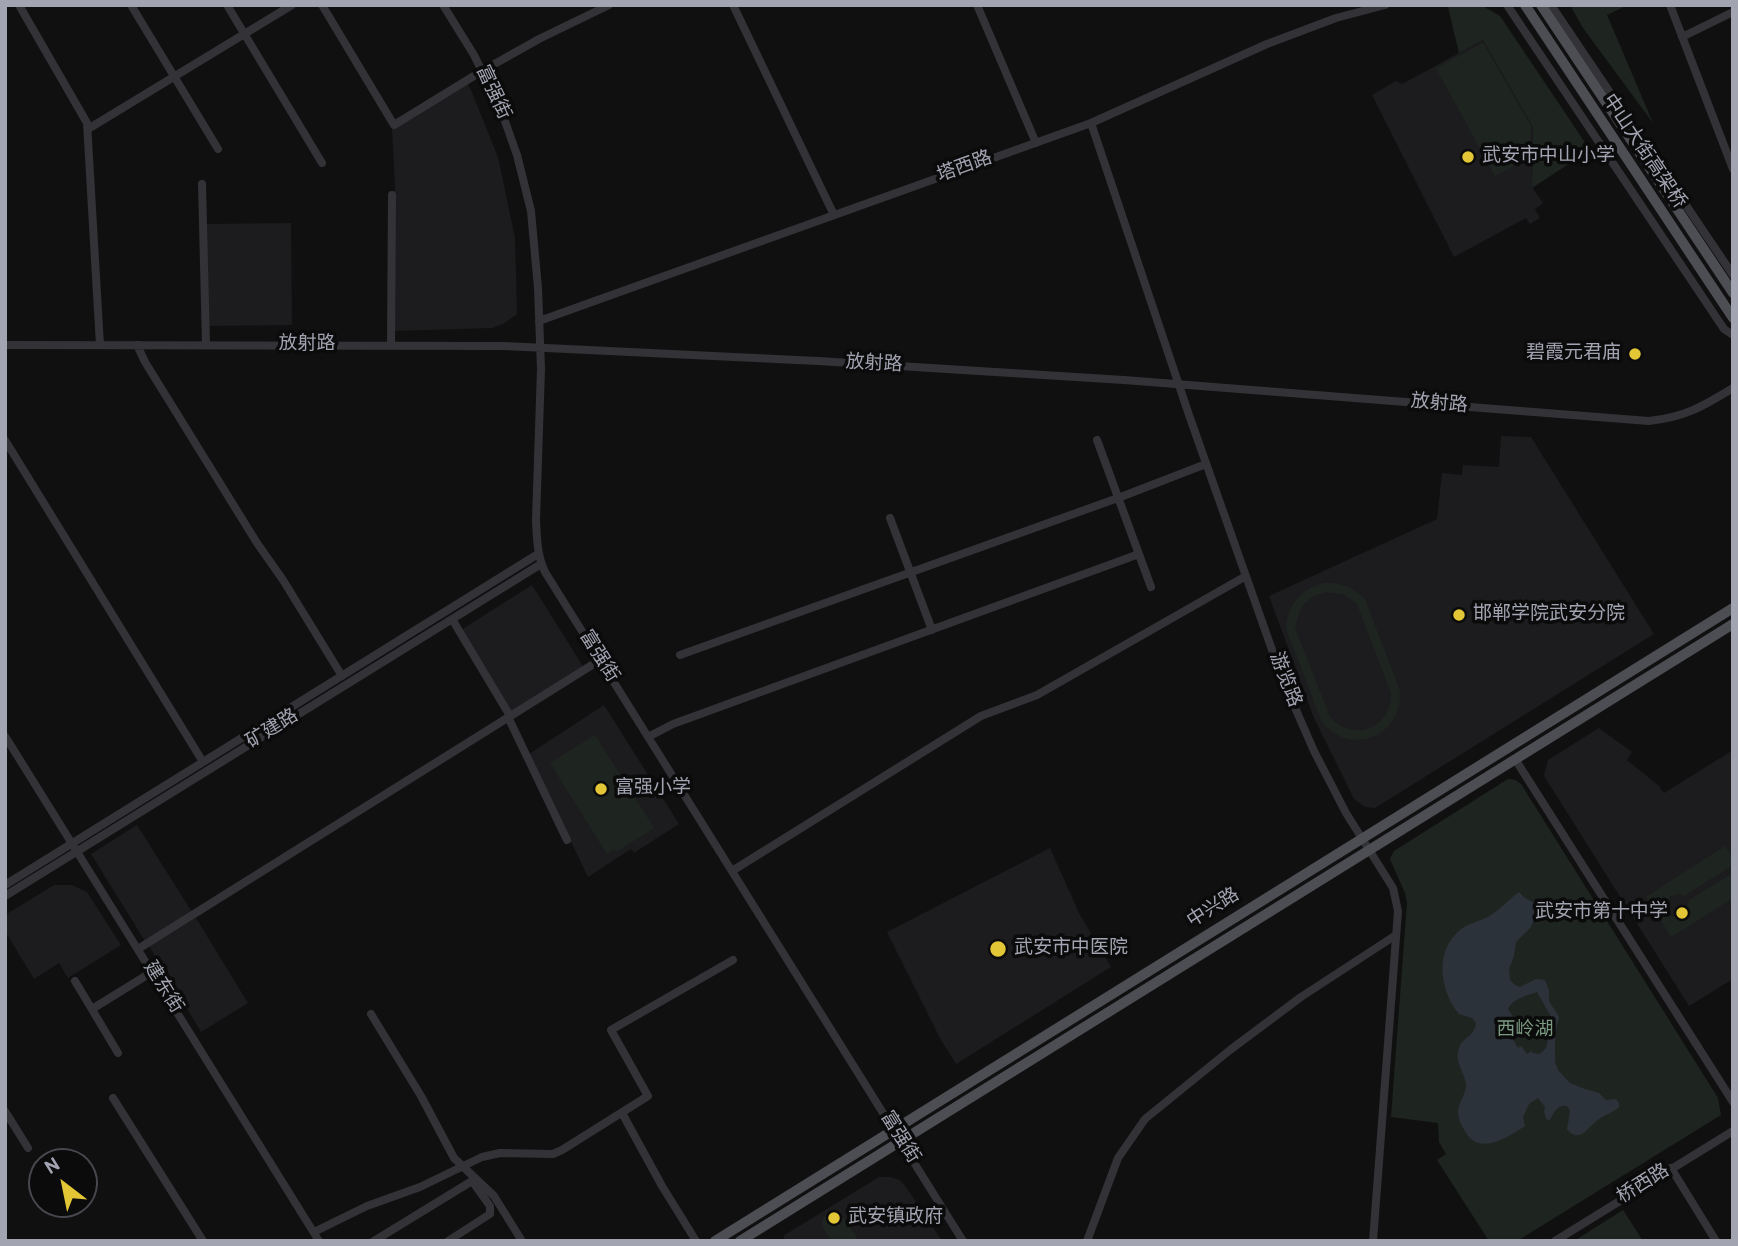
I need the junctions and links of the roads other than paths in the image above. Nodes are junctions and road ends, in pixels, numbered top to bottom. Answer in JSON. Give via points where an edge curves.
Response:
{"nodes":[{"id":1,"x":19,"y":5,"type":"edge"},
{"id":2,"x":131,"y":5,"type":"edge"},
{"id":3,"x":227,"y":5,"type":"edge"},
{"id":4,"x":292,"y":5,"type":"edge"},
{"id":5,"x":322,"y":5,"type":"edge"},
{"id":6,"x":443,"y":5,"type":"edge"},
{"id":7,"x":609,"y":5,"type":"edge"},
{"id":8,"x":733,"y":5,"type":"edge"},
{"id":9,"x":977,"y":5,"type":"edge"},
{"id":10,"x":1385,"y":5,"type":"edge"},
{"id":11,"x":1507,"y":5,"type":"edge"},
{"id":12,"x":1525,"y":5,"type":"edge"},
{"id":13,"x":1541,"y":5,"type":"edge"},
{"id":14,"x":1551,"y":5,"type":"edge"},
{"id":15,"x":1670,"y":5,"type":"edge"},
{"id":16,"x":1733,"y":12,"type":"edge"},
{"id":17,"x":245,"y":34,"type":"junction"},
{"id":18,"x":1682,"y":37,"type":"junction"},
{"id":19,"x":482,"y":71,"type":"junction"},
{"id":20,"x":174,"y":77,"type":"junction"},
{"id":21,"x":1091,"y":123,"type":"junction"},
{"id":22,"x":88,"y":130,"type":"junction"},
{"id":23,"x":1036,"y":143,"type":"junction"},
{"id":24,"x":218,"y":149,"type":"dead end"},
{"id":25,"x":322,"y":163,"type":"dead end"},
{"id":26,"x":1733,"y":169,"type":"edge"},
{"id":27,"x":202,"y":184,"type":"dead end"},
{"id":28,"x":392,"y":195,"type":"dead end"},
{"id":29,"x":834,"y":215,"type":"junction"},
{"id":30,"x":1733,"y":275,"type":"edge"},
{"id":31,"x":1733,"y":293,"type":"edge"},
{"id":32,"x":1733,"y":318,"type":"edge"},
{"id":33,"x":539,"y":321,"type":"junction"},
{"id":34,"x":1733,"y":335,"type":"edge"},
{"id":35,"x":5,"y":345,"type":"edge"},
{"id":36,"x":100,"y":345,"type":"junction"},
{"id":37,"x":136,"y":345,"type":"junction"},
{"id":38,"x":206,"y":345,"type":"junction"},
{"id":39,"x":391,"y":346,"type":"junction"},
{"id":40,"x":541,"y":348,"type":"junction"},
{"id":41,"x":1178,"y":384,"type":"junction"},
{"id":42,"x":1733,"y":388,"type":"edge"},
{"id":43,"x":5,"y":440,"type":"edge"},
{"id":44,"x":1097,"y":440,"type":"dead end"},
{"id":45,"x":1206,"y":464,"type":"junction"},
{"id":46,"x":1118,"y":498,"type":"junction"},
{"id":47,"x":890,"y":518,"type":"dead end"},
{"id":48,"x":538,"y":554,"type":"junction"},
{"id":49,"x":1139,"y":554,"type":"junction"},
{"id":50,"x":541,"y":564,"type":"junction"},
{"id":51,"x":910,"y":573,"type":"junction"},
{"id":52,"x":1246,"y":576,"type":"junction"},
{"id":53,"x":1151,"y":587,"type":"dead end"},
{"id":54,"x":1733,"y":608,"type":"edge"},
{"id":55,"x":452,"y":619,"type":"junction"},
{"id":56,"x":1733,"y":624,"type":"edge"},
{"id":57,"x":932,"y":631,"type":"junction"},
{"id":58,"x":680,"y":655,"type":"dead end"},
{"id":59,"x":600,"y":660,"type":"junction"},
{"id":60,"x":342,"y":676,"type":"junction"},
{"id":61,"x":509,"y":716,"type":"junction"},
{"id":62,"x":5,"y":736,"type":"edge"},
{"id":63,"x":648,"y":737,"type":"junction"},
{"id":64,"x":1515,"y":759,"type":"junction"},
{"id":65,"x":203,"y":762,"type":"junction"},
{"id":66,"x":1362,"y":839,"type":"junction"},
{"id":67,"x":568,"y":840,"type":"dead end"},
{"id":68,"x":75,"y":848,"type":"junction"},
{"id":69,"x":1369,"y":850,"type":"junction"},
{"id":70,"x":732,"y":871,"type":"junction"},
{"id":71,"x":5,"y":885,"type":"edge"},
{"id":72,"x":5,"y":896,"type":"edge"},
{"id":73,"x":1396,"y":935,"type":"junction"},
{"id":74,"x":138,"y":949,"type":"junction"},
{"id":75,"x":733,"y":960,"type":"dead end"},
{"id":76,"x":152,"y":972,"type":"junction"},
{"id":77,"x":75,"y":981,"type":"dead end"},
{"id":78,"x":92,"y":1009,"type":"junction"},
{"id":79,"x":371,"y":1014,"type":"dead end"},
{"id":80,"x":118,"y":1053,"type":"dead end"},
{"id":81,"x":113,"y":1098,"type":"dead end"},
{"id":82,"x":1733,"y":1102,"type":"edge"},
{"id":83,"x":5,"y":1111,"type":"edge"},
{"id":84,"x":622,"y":1113,"type":"junction"},
{"id":85,"x":894,"y":1130,"type":"junction"},
{"id":86,"x":1733,"y":1130,"type":"edge"},
{"id":87,"x":901,"y":1141,"type":"junction"},
{"id":88,"x":28,"y":1148,"type":"dead end"},
{"id":89,"x":463,"y":1166,"type":"junction"},
{"id":90,"x":1671,"y":1168,"type":"junction"},
{"id":91,"x":314,"y":1232,"type":"junction"},
{"id":92,"x":203,"y":1241,"type":"edge"},
{"id":93,"x":319,"y":1241,"type":"edge"},
{"id":94,"x":374,"y":1241,"type":"edge"},
{"id":95,"x":448,"y":1241,"type":"edge"},
{"id":96,"x":522,"y":1241,"type":"edge"},
{"id":97,"x":695,"y":1241,"type":"edge"},
{"id":98,"x":715,"y":1241,"type":"edge"},
{"id":99,"x":740,"y":1241,"type":"edge"},
{"id":100,"x":962,"y":1241,"type":"edge"},
{"id":101,"x":1087,"y":1241,"type":"edge"},
{"id":102,"x":1373,"y":1241,"type":"edge"},
{"id":103,"x":1555,"y":1241,"type":"edge"},
{"id":104,"x":1716,"y":1241,"type":"edge"}],
"edges":[{"from":1,"to":22,"type":"street"},
{"from":2,"to":20,"type":"street"},
{"from":3,"to":17,"type":"street"},
{"from":4,"to":17,"type":"street"},
{"from":5,"to":19,"type":"street","via":[[394,125]]},
{"from":6,"to":19,"type":"street","name":"富强街"},
{"from":7,"to":19,"type":"street"},
{"from":8,"to":29,"type":"street"},
{"from":9,"to":23,"type":"street"},
{"from":10,"to":21,"type":"street","name":"塔西路","via":[[1277,40]]},
{"from":11,"to":34,"type":"street","via":[[1724,329]]},
{"from":12,"to":32,"type":"main road","name":"中山大街高架桥"},
{"from":13,"to":31,"type":"main road","name":"中山大街高架桥"},
{"from":14,"to":30,"type":"street"},
{"from":15,"to":18,"type":"street"},
{"from":16,"to":18,"type":"street"},
{"from":17,"to":20,"type":"street"},
{"from":17,"to":25,"type":"street"},
{"from":18,"to":26,"type":"street"},
{"from":19,"to":33,"type":"street","name":"富强街","via":[[511,135],[527,190]]},
{"from":20,"to":22,"type":"street"},
{"from":20,"to":24,"type":"street"},
{"from":21,"to":23,"type":"street","name":"塔西路"},
{"from":21,"to":41,"type":"street","name":"游览路"},
{"from":22,"to":36,"type":"street"},
{"from":23,"to":29,"type":"street","name":"塔西路"},
{"from":27,"to":38,"type":"street"},
{"from":28,"to":39,"type":"street"},
{"from":29,"to":33,"type":"street","name":"塔西路"},
{"from":33,"to":40,"type":"street","name":"富强街"},
{"from":35,"to":36,"type":"street","name":"放射路"},
{"from":36,"to":37,"type":"street","name":"放射路"},
{"from":37,"to":38,"type":"street","name":"放射路"},
{"from":37,"to":60,"type":"street"},
{"from":38,"to":39,"type":"street","name":"放射路"},
{"from":39,"to":40,"type":"street","name":"放射路"},
{"from":40,"to":41,"type":"street","name":"放射路"},
{"from":40,"to":48,"type":"street","name":"富强街"},
{"from":41,"to":42,"type":"street","name":"放射路","via":[[1649,421],[1693,412]]},
{"from":41,"to":45,"type":"street","name":"游览路"},
{"from":43,"to":65,"type":"street"},
{"from":44,"to":46,"type":"street"},
{"from":45,"to":46,"type":"street"},
{"from":45,"to":52,"type":"street","name":"游览路"},
{"from":46,"to":49,"type":"street"},
{"from":46,"to":51,"type":"street"},
{"from":47,"to":51,"type":"street"},
{"from":48,"to":50,"type":"street","name":"富强街"},
{"from":48,"to":60,"type":"street","name":"矿建路"},
{"from":49,"to":53,"type":"street"},
{"from":49,"to":57,"type":"street"},
{"from":50,"to":55,"type":"street","name":"矿建路"},
{"from":50,"to":59,"type":"street","name":"富强街"},
{"from":51,"to":57,"type":"street"},
{"from":51,"to":58,"type":"street"},
{"from":52,"to":66,"type":"street","name":"游览路","via":[[1314,751]]},
{"from":52,"to":70,"type":"street","via":[[1037,695],[981,716]]},
{"from":54,"to":66,"type":"main road","name":"中兴路"},
{"from":55,"to":61,"type":"street"},
{"from":55,"to":68,"type":"street","name":"矿建路"},
{"from":56,"to":64,"type":"main road","name":"中兴路"},
{"from":57,"to":63,"type":"street"},
{"from":59,"to":61,"type":"street"},
{"from":59,"to":63,"type":"street","name":"富强街"},
{"from":60,"to":65,"type":"street","name":"矿建路"},
{"from":61,"to":67,"type":"street"},
{"from":61,"to":74,"type":"street"},
{"from":62,"to":68,"type":"street","name":"建东街"},
{"from":63,"to":70,"type":"street","name":"富强街"},
{"from":64,"to":69,"type":"main road","name":"中兴路"},
{"from":64,"to":82,"type":"street"},
{"from":65,"to":68,"type":"street","name":"矿建路"},
{"from":66,"to":69,"type":"street","name":"游览路"},
{"from":66,"to":85,"type":"main road","name":"中兴路"},
{"from":68,"to":71,"type":"street","name":"矿建路"},
{"from":68,"to":72,"type":"street","name":"矿建路"},
{"from":68,"to":74,"type":"street","name":"建东街"},
{"from":69,"to":73,"type":"street","name":"游览路","via":[[1396,896]]},
{"from":69,"to":87,"type":"main road","name":"中兴路"},
{"from":70,"to":85,"type":"street","name":"富强街"},
{"from":73,"to":101,"type":"street","via":[[1301,997],[1145,1119],[1118,1158]]},
{"from":73,"to":102,"type":"street","name":"游览路"},
{"from":74,"to":76,"type":"street","name":"建东街"},
{"from":75,"to":84,"type":"street","via":[[611,1030],[648,1096]]},
{"from":76,"to":78,"type":"street"},
{"from":76,"to":91,"type":"street","name":"建东街"},
{"from":77,"to":78,"type":"street"},
{"from":78,"to":80,"type":"street"},
{"from":79,"to":89,"type":"street","via":[[449,1151]]},
{"from":81,"to":92,"type":"street"},
{"from":83,"to":88,"type":"street"},
{"from":84,"to":89,"type":"street","via":[[553,1154],[500,1153]]},
{"from":84,"to":97,"type":"street"},
{"from":85,"to":87,"type":"street","name":"富强街"},
{"from":85,"to":98,"type":"main road","name":"中兴路"},
{"from":86,"to":90,"type":"street","name":"桥西路"},
{"from":87,"to":99,"type":"main road","name":"中兴路"},
{"from":87,"to":100,"type":"street","name":"富强街"},
{"from":89,"to":91,"type":"street"},
{"from":89,"to":96,"type":"street","via":[[494,1196]]},
{"from":90,"to":103,"type":"street","name":"桥西路"},
{"from":90,"to":104,"type":"street"},
{"from":91,"to":93,"type":"street","name":"建东街"},
{"from":94,"to":95,"type":"street","via":[[472,1181],[490,1206],[490,1214]]}]}
